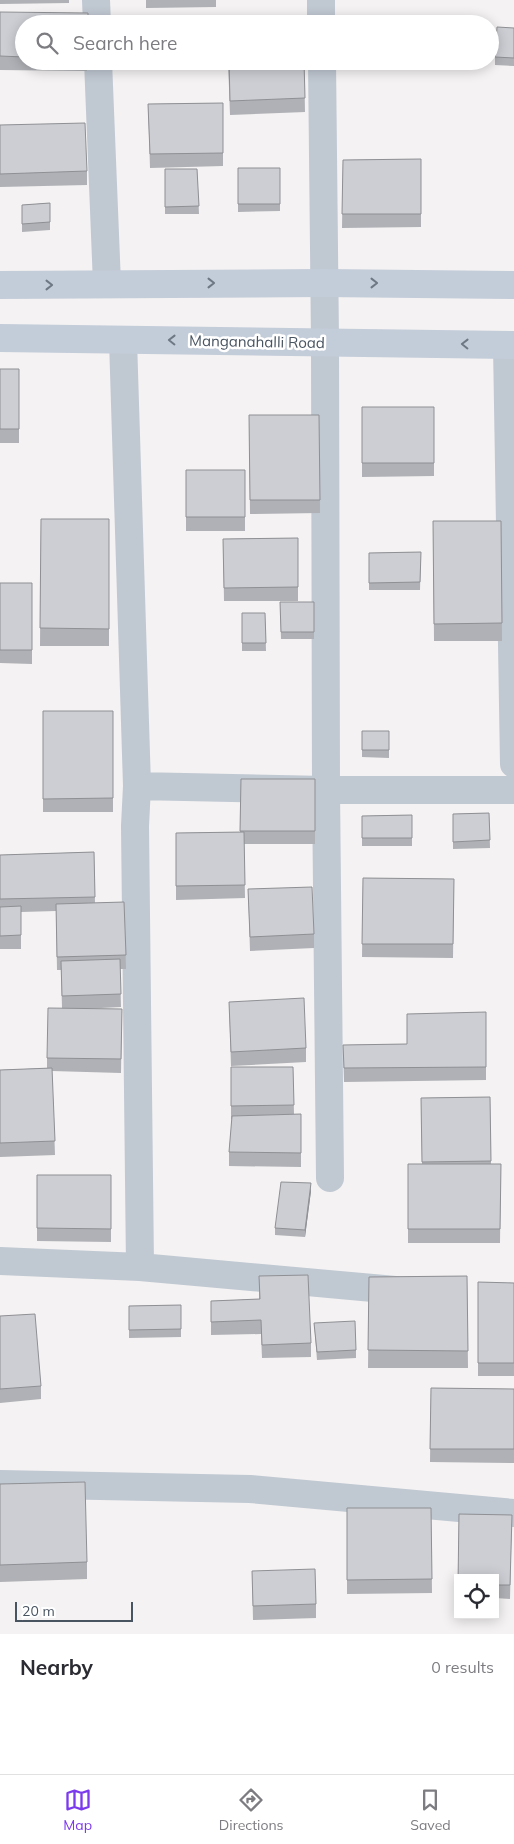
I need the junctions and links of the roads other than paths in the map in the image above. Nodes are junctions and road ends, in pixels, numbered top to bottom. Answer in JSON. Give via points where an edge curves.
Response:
{"nodes":[{"id":1,"x":96,"y":0,"type":"edge"},
{"id":2,"x":321,"y":0,"type":"edge"},
{"id":3,"x":97,"y":15,"type":"edge"},
{"id":4,"x":321,"y":15,"type":"edge"},
{"id":5,"x":98,"y":70,"type":"edge"},
{"id":6,"x":322,"y":70,"type":"edge"},
{"id":7,"x":324,"y":283,"type":"junction"},
{"id":8,"x":107,"y":284,"type":"junction"},
{"id":9,"x":514,"y":284,"type":"edge"},
{"id":10,"x":0,"y":285,"type":"edge"},
{"id":11,"x":0,"y":338,"type":"edge"},
{"id":12,"x":124,"y":340,"type":"junction"},
{"id":13,"x":325,"y":342,"type":"junction"},
{"id":14,"x":511,"y":345,"type":"edge"},
{"id":15,"x":514,"y":764,"type":"edge"},
{"id":16,"x":136,"y":786,"type":"junction"},
{"id":17,"x":326,"y":790,"type":"junction"},
{"id":18,"x":514,"y":790,"type":"edge"},
{"id":19,"x":330,"y":1178,"type":"dead end"},
{"id":20,"x":0,"y":1261,"type":"edge"},
{"id":21,"x":140,"y":1267,"type":"junction"},
{"id":22,"x":395,"y":1290,"type":"edge"},
{"id":23,"x":0,"y":1484,"type":"edge"},
{"id":24,"x":514,"y":1513,"type":"edge"}],
"edges":[{"from":1,"to":3,"type":"street"},
{"from":2,"to":4,"type":"street"},
{"from":5,"to":8,"type":"street"},
{"from":6,"to":7,"type":"street"},
{"from":8,"to":7,"type":"main road","one_way":true},
{"from":7,"to":9,"type":"main road","one_way":true},
{"from":7,"to":13,"type":"street"},
{"from":10,"to":8,"type":"main road","one_way":true},
{"from":11,"to":12,"type":"main road","name":"Manganahalli Road"},
{"from":13,"to":12,"type":"main road","name":"Manganahalli Road","one_way":true},
{"from":12,"to":16,"type":"street"},
{"from":14,"to":13,"type":"main road","name":"Manganahalli Road","one_way":true},
{"from":13,"to":17,"type":"street"},
{"from":14,"to":15,"type":"street"},
{"from":16,"to":17,"type":"street"},
{"from":16,"to":21,"type":"street"},
{"from":17,"to":18,"type":"street"},
{"from":17,"to":19,"type":"street"},
{"from":20,"to":21,"type":"street"},
{"from":21,"to":22,"type":"street"},
{"from":23,"to":24,"type":"street","via":[[250,1489]]}]}
